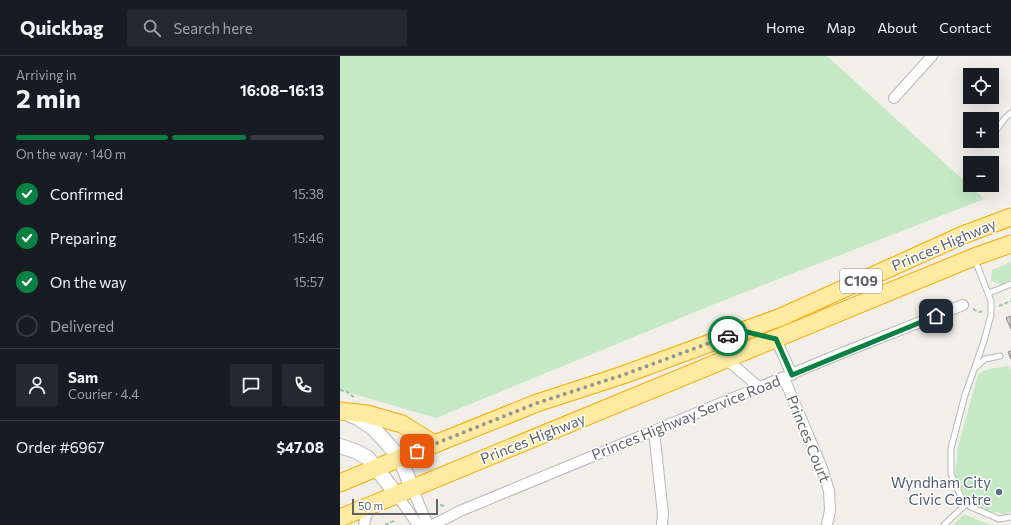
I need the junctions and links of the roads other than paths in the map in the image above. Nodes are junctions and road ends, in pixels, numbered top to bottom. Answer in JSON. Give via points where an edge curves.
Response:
{"nodes":[{"id":1,"x":932,"y":56,"type":"edge"},
{"id":2,"x":894,"y":98,"type":"dead end"},
{"id":3,"x":1011,"y":113,"type":"edge"},
{"id":4,"x":999,"y":127,"type":"edge"},
{"id":5,"x":1011,"y":217,"type":"edge"},
{"id":6,"x":963,"y":235,"type":"junction"},
{"id":7,"x":1011,"y":244,"type":"edge"},
{"id":8,"x":974,"y":257,"type":"junction"},
{"id":9,"x":1011,"y":284,"type":"edge"},
{"id":10,"x":989,"y":293,"type":"junction"},
{"id":11,"x":963,"y":305,"type":"dead end"},
{"id":12,"x":743,"y":331,"type":"junction"},
{"id":13,"x":776,"y":339,"type":"junction"},
{"id":14,"x":1000,"y":356,"type":"dead end"},
{"id":15,"x":726,"y":359,"type":"junction"},
{"id":16,"x":974,"y":369,"type":"junction"},
{"id":17,"x":788,"y":376,"type":"junction"},
{"id":18,"x":760,"y":388,"type":"junction"},
{"id":19,"x":340,"y":411,"type":"edge"},
{"id":20,"x":654,"y":431,"type":"junction"},
{"id":21,"x":434,"y":444,"type":"junction"},
{"id":22,"x":340,"y":446,"type":"edge"},
{"id":23,"x":400,"y":458,"type":"junction"},
{"id":24,"x":376,"y":468,"type":"junction"},
{"id":25,"x":340,"y":483,"type":"edge"},
{"id":26,"x":405,"y":491,"type":"junction"},
{"id":27,"x":967,"y":503,"type":"junction"},
{"id":28,"x":369,"y":506,"type":"junction"},
{"id":29,"x":1011,"y":517,"type":"edge"},
{"id":30,"x":340,"y":518,"type":"edge"},
{"id":31,"x":1000,"y":522,"type":"edge"},
{"id":32,"x":364,"y":525,"type":"edge"},
{"id":33,"x":418,"y":525,"type":"edge"},
{"id":34,"x":428,"y":525,"type":"edge"},
{"id":35,"x":433,"y":525,"type":"edge"},
{"id":36,"x":662,"y":525,"type":"edge"},
{"id":37,"x":827,"y":525,"type":"edge"},
{"id":38,"x":944,"y":525,"type":"edge"}],
"edges":[{"from":1,"to":2,"type":"street"},
{"from":3,"to":4,"type":"lane"},
{"from":5,"to":6,"type":"highway","name":"Princes Highway","number":"C109"},
{"from":6,"to":8,"type":"highway"},
{"from":6,"to":12,"type":"highway","name":"Princes Highway","number":"C109","via":[[781,317]]},
{"from":7,"to":8,"type":"highway","name":"Princes Highway","number":"C109"},
{"from":8,"to":10,"type":"lane"},
{"from":8,"to":13,"type":"highway","name":"Princes Highway","number":"C109"},
{"from":9,"to":10,"type":"lane"},
{"from":10,"to":16,"type":"lane","via":[[991,315]]},
{"from":11,"to":17,"type":"street","name":"Princes Highway Service Road"},
{"from":12,"to":13,"type":"highway"},
{"from":12,"to":21,"type":"highway","name":"Princes Highway","number":"C109","via":[[537,403]]},
{"from":13,"to":15,"type":"highway","name":"Princes Highway","number":"C109"},
{"from":13,"to":17,"type":"street"},
{"from":14,"to":16,"type":"lane","via":[[985,359]]},
{"from":15,"to":18,"type":"street"},
{"from":15,"to":26,"type":"highway","name":"Princes Highway","number":"C109"},
{"from":16,"to":27,"type":"lane","via":[[951,448],[951,474],[961,497]]},
{"from":17,"to":18,"type":"street","name":"Princes Highway Service Road"},
{"from":17,"to":37,"type":"street","name":"Princes Court","via":[[829,492],[830,510]]},
{"from":18,"to":20,"type":"street","name":"Princes Highway Service Road"},
{"from":19,"to":21,"type":"highway","via":[[367,414],[402,424]]},
{"from":19,"to":23,"type":"main road","via":[[358,418],[374,430]]},
{"from":20,"to":35,"type":"street","name":"Princes Highway Service Road","via":[[460,511]]},
{"from":20,"to":36,"type":"street","via":[[662,496]]},
{"from":21,"to":23,"type":"highway","name":"Princes Highway","number":"C109"},
{"from":22,"to":24,"type":"main road","via":[[365,456]]},
{"from":23,"to":24,"type":"highway","name":"Princes Highway","number":"C109"},
{"from":23,"to":26,"type":"main road"},
{"from":24,"to":25,"type":"highway","name":"Princes Highway","number":"C109"},
{"from":24,"to":26,"type":"main road"},
{"from":26,"to":28,"type":"highway","name":"Princes Highway","number":"C109"},
{"from":26,"to":33,"type":"street"},
{"from":26,"to":34,"type":"street"},
{"from":27,"to":31,"type":"lane"},
{"from":27,"to":38,"type":"lane"},
{"from":28,"to":30,"type":"highway","name":"Princes Highway","number":"C109"},
{"from":28,"to":32,"type":"street"},
{"from":29,"to":31,"type":"lane"}]}
